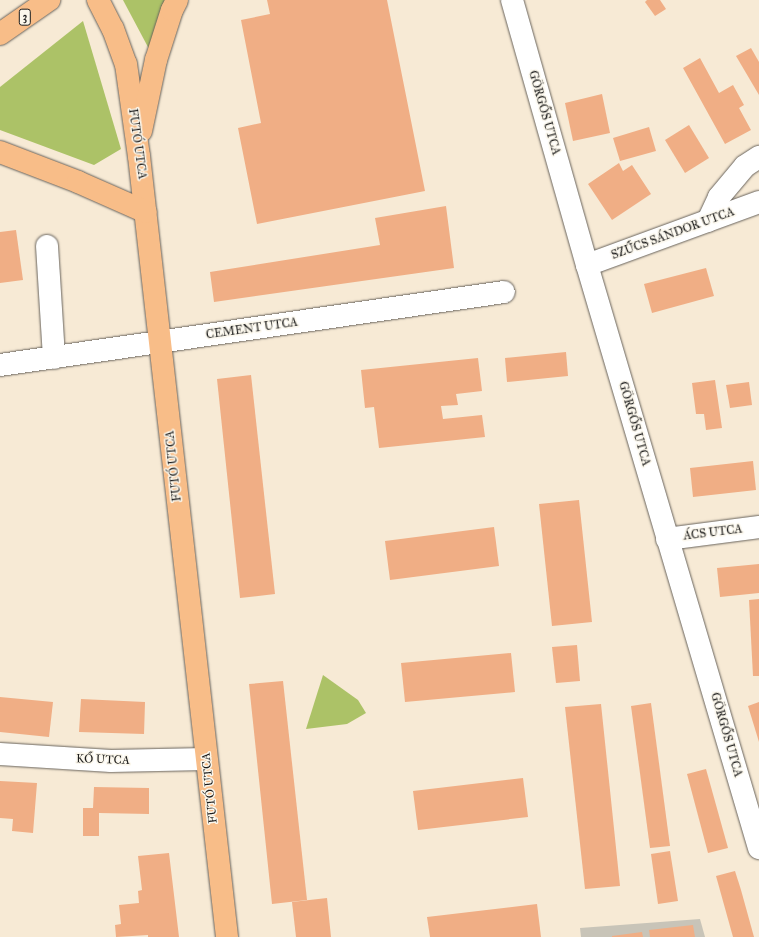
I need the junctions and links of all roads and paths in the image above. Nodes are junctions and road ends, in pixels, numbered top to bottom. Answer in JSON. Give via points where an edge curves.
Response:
{"nodes":[{"id":1,"x":49,"y":0,"type":"edge"},
{"id":2,"x":98,"y":0,"type":"edge"},
{"id":3,"x":177,"y":0,"type":"edge"},
{"id":4,"x":512,"y":0,"type":"edge"},
{"id":5,"x":0,"y":34,"type":"edge"},
{"id":6,"x":138,"y":146,"type":"junction"},
{"id":7,"x":0,"y":152,"type":"edge"},
{"id":8,"x":759,"y":157,"type":"edge"},
{"id":9,"x":759,"y":202,"type":"edge"},
{"id":10,"x":146,"y":212,"type":"junction"},
{"id":11,"x":708,"y":221,"type":"junction"},
{"id":12,"x":47,"y":246,"type":"dead end"},
{"id":13,"x":587,"y":265,"type":"junction"},
{"id":14,"x":504,"y":292,"type":"dead end"},
{"id":15,"x":160,"y":343,"type":"junction"},
{"id":16,"x":54,"y":358,"type":"junction"},
{"id":17,"x":0,"y":365,"type":"edge"},
{"id":18,"x":759,"y":527,"type":"edge"},
{"id":19,"x":668,"y":539,"type":"junction"},
{"id":20,"x":0,"y":754,"type":"edge"},
{"id":21,"x":206,"y":759,"type":"junction"},
{"id":22,"x":759,"y":848,"type":"edge"},
{"id":23,"x":227,"y":937,"type":"edge"}],
"edges":[{"from":1,"to":5,"type":"main road","number":"3"},
{"from":2,"to":6,"type":"main road","name":"FUTÓ UTCA","via":[[113,29],[126,64]]},
{"from":3,"to":6,"type":"main road","via":[[156,60]]},
{"from":4,"to":13,"type":"street","name":"GÖRGŐS UTCA"},
{"from":6,"to":10,"type":"main road","name":"FUTÓ UTCA"},
{"from":7,"to":10,"type":"main road"},
{"from":8,"to":11,"type":"street","via":[[745,166],[719,197]]},
{"from":9,"to":11,"type":"street","name":"SZŰCS SÁNDOR UTCA"},
{"from":10,"to":15,"type":"main road","name":"FUTÓ UTCA"},
{"from":11,"to":13,"type":"street","name":"SZŰCS SÁNDOR UTCA"},
{"from":12,"to":16,"type":"street"},
{"from":13,"to":19,"type":"street","name":"GÖRGŐS UTCA"},
{"from":14,"to":15,"type":"street","name":"CEMENT UTCA"},
{"from":15,"to":16,"type":"street","name":"CEMENT UTCA"},
{"from":15,"to":21,"type":"main road","name":"FUTÓ UTCA"},
{"from":16,"to":17,"type":"street","name":"CEMENT UTCA"},
{"from":18,"to":19,"type":"street","name":"ÁCS UTCA"},
{"from":19,"to":22,"type":"street","name":"GÖRGŐS UTCA"},
{"from":20,"to":21,"type":"street","name":"KŐ UTCA","via":[[111,761]]},
{"from":21,"to":23,"type":"main road","name":"FUTÓ UTCA"}]}
